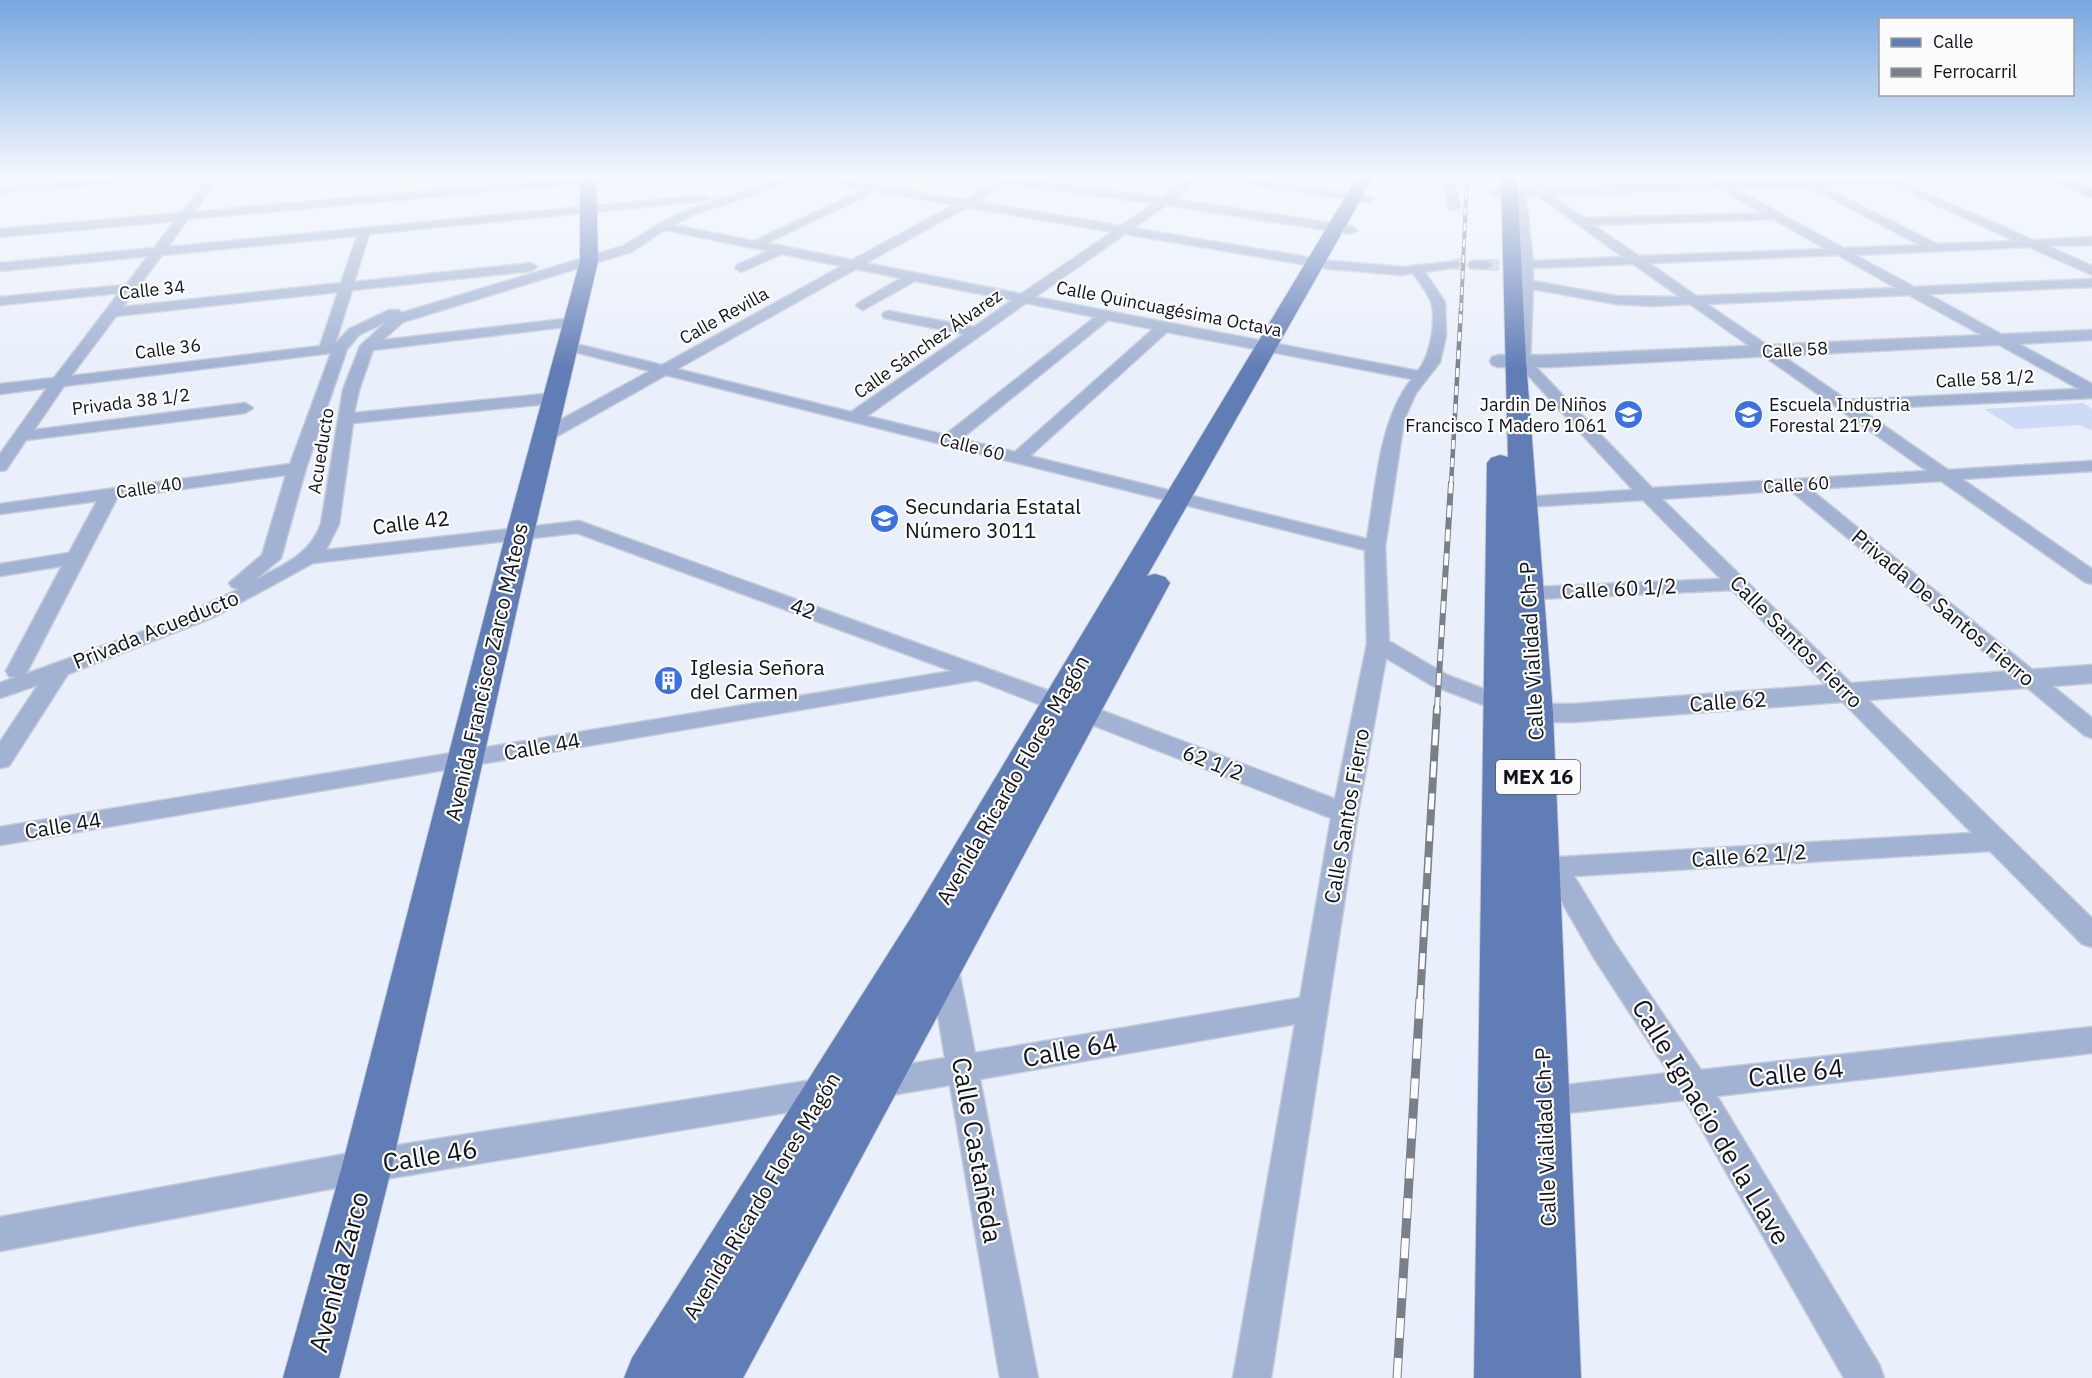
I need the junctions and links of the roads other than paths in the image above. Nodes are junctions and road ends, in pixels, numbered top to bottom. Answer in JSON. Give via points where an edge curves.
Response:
{"nodes":[{"id":1,"x":167,"y":240,"type":"edge"},
{"id":2,"x":273,"y":240,"type":"edge"},
{"id":3,"x":361,"y":240,"type":"edge"},
{"id":4,"x":584,"y":240,"type":"edge"},
{"id":5,"x":627,"y":240,"type":"edge"},
{"id":6,"x":643,"y":240,"type":"edge"},
{"id":7,"x":732,"y":240,"type":"edge"},
{"id":8,"x":764,"y":240,"type":"edge"},
{"id":9,"x":899,"y":240,"type":"edge"},
{"id":10,"x":1108,"y":240,"type":"edge"},
{"id":11,"x":1185,"y":240,"type":"edge"},
{"id":12,"x":1336,"y":240,"type":"edge"},
{"id":13,"x":1499,"y":240,"type":"edge"},
{"id":14,"x":1521,"y":240,"type":"edge"},
{"id":15,"x":1607,"y":240,"type":"edge"},
{"id":16,"x":1819,"y":240,"type":"edge"},
{"id":17,"x":1921,"y":240,"type":"edge"},
{"id":18,"x":2023,"y":240,"type":"edge"},
{"id":19,"x":2092,"y":241,"type":"edge"},
{"id":20,"x":2031,"y":244,"type":"junction"},
{"id":21,"x":754,"y":245,"type":"junction"},
{"id":22,"x":1937,"y":248,"type":"junction"},
{"id":23,"x":780,"y":250,"type":"junction"},
{"id":24,"x":158,"y":252,"type":"junction"},
{"id":25,"x":1840,"y":252,"type":"junction"},
{"id":26,"x":582,"y":260,"type":"junction"},
{"id":27,"x":1635,"y":260,"type":"junction"},
{"id":28,"x":1323,"y":263,"type":"junction"},
{"id":29,"x":1454,"y":264,"type":"tunnel mouth"},
{"id":30,"x":854,"y":265,"type":"junction"},
{"id":31,"x":1524,"y":265,"type":"junction"},
{"id":32,"x":0,"y":267,"type":"edge"},
{"id":33,"x":741,"y":268,"type":"dead end"},
{"id":34,"x":1417,"y":269,"type":"junction"},
{"id":35,"x":2092,"y":271,"type":"edge"},
{"id":36,"x":912,"y":277,"type":"junction"},
{"id":37,"x":2092,"y":283,"type":"edge"},
{"id":38,"x":1526,"y":284,"type":"junction"},
{"id":39,"x":346,"y":287,"type":"junction"},
{"id":40,"x":130,"y":288,"type":"junction"},
{"id":41,"x":1913,"y":292,"type":"junction"},
{"id":42,"x":1025,"y":298,"type":"junction"},
{"id":43,"x":0,"y":301,"type":"edge"},
{"id":44,"x":1695,"y":301,"type":"junction"},
{"id":45,"x":863,"y":306,"type":"dead end"},
{"id":46,"x":112,"y":312,"type":"junction"},
{"id":47,"x":889,"y":315,"type":"dead end"},
{"id":48,"x":1106,"y":315,"type":"junction"},
{"id":49,"x":1164,"y":327,"type":"junction"},
{"id":50,"x":976,"y":332,"type":"junction"},
{"id":51,"x":571,"y":334,"type":"junction"},
{"id":52,"x":2092,"y":334,"type":"edge"},
{"id":53,"x":1998,"y":339,"type":"junction"},
{"id":54,"x":367,"y":346,"type":"junction"},
{"id":55,"x":333,"y":349,"type":"junction"},
{"id":56,"x":1275,"y":349,"type":"junction"},
{"id":57,"x":1765,"y":351,"type":"junction"},
{"id":58,"x":1512,"y":361,"type":"junction"},
{"id":59,"x":664,"y":370,"type":"junction"},
{"id":60,"x":1421,"y":376,"type":"junction"},
{"id":61,"x":59,"y":382,"type":"junction"},
{"id":62,"x":0,"y":389,"type":"edge"},
{"id":63,"x":2092,"y":392,"type":"edge"},
{"id":64,"x":555,"y":398,"type":"junction"},
{"id":65,"x":1843,"y":405,"type":"junction"},
{"id":66,"x":245,"y":408,"type":"dead end"},
{"id":67,"x":854,"y":417,"type":"junction"},
{"id":68,"x":345,"y":419,"type":"junction"},
{"id":69,"x":546,"y":435,"type":"junction"},
{"id":70,"x":22,"y":436,"type":"junction"},
{"id":71,"x":948,"y":441,"type":"junction"},
{"id":72,"x":1018,"y":458,"type":"junction"},
{"id":73,"x":0,"y":466,"type":"edge"},
{"id":74,"x":297,"y":468,"type":"junction"},
{"id":75,"x":2089,"y":469,"type":"edge"},
{"id":76,"x":1944,"y":476,"type":"junction"},
{"id":77,"x":1794,"y":485,"type":"junction"},
{"id":78,"x":110,"y":494,"type":"junction"},
{"id":79,"x":1647,"y":494,"type":"junction"},
{"id":80,"x":1190,"y":501,"type":"junction"},
{"id":81,"x":1512,"y":502,"type":"junction"},
{"id":82,"x":0,"y":509,"type":"edge"},
{"id":83,"x":520,"y":532,"type":"junction"},
{"id":84,"x":1376,"y":548,"type":"junction"},
{"id":85,"x":77,"y":558,"type":"junction"},
{"id":86,"x":271,"y":558,"type":"joint"},
{"id":87,"x":307,"y":558,"type":"junction"},
{"id":88,"x":0,"y":570,"type":"edge"},
{"id":89,"x":2092,"y":578,"type":"edge"},
{"id":90,"x":1737,"y":584,"type":"junction"},
{"id":91,"x":1515,"y":594,"type":"junction"},
{"id":92,"x":1378,"y":645,"type":"junction"},
{"id":93,"x":60,"y":669,"type":"junction"},
{"id":94,"x":9,"y":672,"type":"edge"},
{"id":95,"x":977,"y":673,"type":"junction"},
{"id":96,"x":2092,"y":674,"type":"edge"},
{"id":97,"x":2029,"y":679,"type":"junction"},
{"id":98,"x":0,"y":691,"type":"edge"},
{"id":99,"x":1848,"y":694,"type":"junction"},
{"id":100,"x":1502,"y":704,"type":"junction"},
{"id":101,"x":1070,"y":707,"type":"junction"},
{"id":102,"x":1536,"y":713,"type":"junction"},
{"id":103,"x":2092,"y":730,"type":"edge"},
{"id":104,"x":0,"y":760,"type":"edge"},
{"id":105,"x":467,"y":760,"type":"junction"},
{"id":106,"x":1345,"y":813,"type":"junction"},
{"id":107,"x":0,"y":836,"type":"edge"},
{"id":108,"x":1996,"y":841,"type":"junction"},
{"id":109,"x":1548,"y":868,"type":"junction"},
{"id":110,"x":1502,"y":872,"type":"junction"},
{"id":111,"x":929,"y":924,"type":"junction"},
{"id":112,"x":2092,"y":936,"type":"edge"},
{"id":113,"x":943,"y":963,"type":"junction"},
{"id":114,"x":1314,"y":1008,"type":"junction"},
{"id":115,"x":2092,"y":1040,"type":"edge"},
{"id":116,"x":962,"y":1068,"type":"junction"},
{"id":117,"x":876,"y":1083,"type":"junction"},
{"id":118,"x":1693,"y":1084,"type":"junction"},
{"id":119,"x":825,"y":1093,"type":"junction"},
{"id":120,"x":1545,"y":1101,"type":"junction"},
{"id":121,"x":1500,"y":1108,"type":"junction"},
{"id":122,"x":367,"y":1166,"type":"junction"},
{"id":123,"x":0,"y":1234,"type":"edge"},
{"id":124,"x":311,"y":1378,"type":"edge"},
{"id":125,"x":652,"y":1378,"type":"edge"},
{"id":126,"x":712,"y":1378,"type":"edge"},
{"id":127,"x":1019,"y":1378,"type":"edge"},
{"id":128,"x":1252,"y":1378,"type":"edge"},
{"id":129,"x":1502,"y":1378,"type":"edge"},
{"id":130,"x":1553,"y":1378,"type":"edge"},
{"id":131,"x":1864,"y":1378,"type":"edge"}],
"edges":[{"from":1,"to":24,"type":"street"},
{"from":2,"to":24,"type":"street"},
{"from":3,"to":39,"type":"street","name":"Acueducto"},
{"from":4,"to":26,"type":"main road","name":"Avenida Francisco Zarco MAteos"},
{"from":5,"to":26,"type":"street"},
{"from":6,"to":26,"type":"street"},
{"from":7,"to":21,"type":"street","name":"Calle Quincuagésima Octava"},
{"from":8,"to":21,"type":"street"},
{"from":9,"to":30,"type":"street","name":"Calle Revilla"},
{"from":10,"to":42,"type":"street","name":"Calle Sánchez Álvarez"},
{"from":11,"to":28,"type":"street"},
{"from":12,"to":28,"type":"main road","name":"Avenida Ricardo Flores Magón"},
{"from":13,"to":58,"type":"main road","name":"Calle Vialidad Ch-P","number":"MEX 16","via":[[1495,256]]},
{"from":14,"to":31,"type":"street"},
{"from":15,"to":27,"type":"street"},
{"from":16,"to":25,"type":"street"},
{"from":17,"to":22,"type":"street"},
{"from":18,"to":20,"type":"street"},
{"from":19,"to":20,"type":"street"},
{"from":20,"to":22,"type":"street"},
{"from":20,"to":35,"type":"street"},
{"from":21,"to":23,"type":"street","name":"Calle Quincuagésima Octava"},
{"from":22,"to":25,"type":"street"},
{"from":23,"to":30,"type":"street","name":"Calle Quincuagésima Octava"},
{"from":23,"to":33,"type":"street"},
{"from":24,"to":32,"type":"street"},
{"from":24,"to":40,"type":"street"},
{"from":25,"to":27,"type":"street"},
{"from":25,"to":41,"type":"street"},
{"from":26,"to":39,"type":"street","name":"Calle 34"},
{"from":26,"to":51,"type":"main road","name":"Avenida Francisco Zarco MAteos"},
{"from":26,"to":54,"type":"street","via":[[411,314],[388,326]]},
{"from":26,"to":55,"type":"street","via":[[387,315],[354,332]]},
{"from":27,"to":31,"type":"street"},
{"from":27,"to":44,"type":"street"},
{"from":28,"to":34,"type":"street","via":[[1390,271]]},
{"from":28,"to":56,"type":"main road","name":"Avenida Ricardo Flores Magón"},
{"from":29,"to":34,"type":"street"},
{"from":30,"to":36,"type":"street","name":"Calle Quincuagésima Octava"},
{"from":30,"to":59,"type":"street","name":"Calle Revilla"},
{"from":31,"to":38,"type":"street"},
{"from":34,"to":60,"type":"street","name":"Calle Santos Fierro","via":[[1435,295],[1439,312],[1433,362]]},
{"from":36,"to":42,"type":"street","name":"Calle Quincuagésima Octava"},
{"from":36,"to":45,"type":"street"},
{"from":37,"to":41,"type":"street"},
{"from":38,"to":44,"type":"street","via":[[1616,300]]},
{"from":38,"to":58,"type":"street"},
{"from":39,"to":46,"type":"street","name":"Calle 34"},
{"from":39,"to":55,"type":"street","name":"Acueducto"},
{"from":40,"to":43,"type":"street","name":"Calle 34"},
{"from":40,"to":46,"type":"street"},
{"from":41,"to":44,"type":"street"},
{"from":41,"to":53,"type":"street"},
{"from":42,"to":48,"type":"street","name":"Calle Quincuagésima Octava"},
{"from":42,"to":50,"type":"street","name":"Calle Sánchez Álvarez"},
{"from":44,"to":57,"type":"street"},
{"from":46,"to":61,"type":"street"},
{"from":47,"to":50,"type":"street"},
{"from":48,"to":49,"type":"street","name":"Calle Quincuagésima Octava"},
{"from":48,"to":71,"type":"street"},
{"from":49,"to":56,"type":"street","name":"Calle Quincuagésima Octava"},
{"from":49,"to":72,"type":"street"},
{"from":50,"to":67,"type":"street","name":"Calle Sánchez Álvarez"},
{"from":51,"to":54,"type":"street"},
{"from":51,"to":59,"type":"street","name":"Calle 60"},
{"from":51,"to":64,"type":"main road","name":"Avenida Francisco Zarco MAteos"},
{"from":52,"to":53,"type":"street","name":"Calle 58"},
{"from":53,"to":57,"type":"street","name":"Calle 58"},
{"from":53,"to":63,"type":"street"},
{"from":54,"to":68,"type":"street","name":"Acueducto"},
{"from":55,"to":61,"type":"street","name":"Calle 36"},
{"from":55,"to":74,"type":"street","name":"Acueducto"},
{"from":56,"to":60,"type":"street","name":"Calle Quincuagésima Octava"},
{"from":56,"to":80,"type":"main road","name":"Avenida Ricardo Flores Magón"},
{"from":57,"to":58,"type":"street","name":"Calle 58"},
{"from":57,"to":65,"type":"street"},
{"from":58,"to":79,"type":"street","name":"Calle Santos Fierro"},
{"from":58,"to":81,"type":"main road","name":"Calle Vialidad Ch-P","number":"MEX 16"},
{"from":59,"to":67,"type":"street","name":"Calle 60"},
{"from":59,"to":69,"type":"street","name":"Calle Revilla"},
{"from":60,"to":84,"type":"street","name":"Calle Santos Fierro","via":[[1401,405],[1396,420]]},
{"from":61,"to":62,"type":"street","name":"Calle 36"},
{"from":61,"to":70,"type":"street"},
{"from":63,"to":65,"type":"street","name":"Calle 58 1/2"},
{"from":64,"to":68,"type":"street"},
{"from":64,"to":69,"type":"main road","name":"Avenida Francisco Zarco MAteos"},
{"from":65,"to":76,"type":"street"},
{"from":66,"to":70,"type":"street","name":"Privada 38 1/2"},
{"from":67,"to":71,"type":"street","name":"Calle 60"},
{"from":68,"to":87,"type":"street","name":"Acueducto","via":[[330,524],[318,548]]},
{"from":69,"to":83,"type":"main road","name":"Avenida Francisco Zarco MAteos"},
{"from":70,"to":73,"type":"street"},
{"from":71,"to":72,"type":"street","name":"Calle 60"},
{"from":72,"to":80,"type":"street","name":"Calle 60"},
{"from":74,"to":78,"type":"street","name":"Calle 40"},
{"from":74,"to":86,"type":"street","name":"Acueducto"},
{"from":75,"to":76,"type":"street","name":"Calle 60"},
{"from":76,"to":77,"type":"street","name":"Calle 60"},
{"from":76,"to":89,"type":"street"},
{"from":77,"to":79,"type":"street","name":"Calle 60"},
{"from":77,"to":97,"type":"street","name":"Privada De Santos Fierro"},
{"from":78,"to":82,"type":"street","name":"Calle 40"},
{"from":78,"to":85,"type":"street"},
{"from":79,"to":81,"type":"street","name":"Calle 60"},
{"from":79,"to":90,"type":"street","name":"Calle Santos Fierro"},
{"from":80,"to":84,"type":"street","name":"Calle 60"},
{"from":80,"to":101,"type":"main road","name":"Avenida Ricardo Flores Magón"},
{"from":81,"to":91,"type":"main road","name":"Calle Vialidad Ch-P","number":"MEX 16"},
{"from":83,"to":87,"type":"street","name":"Calle 42"},
{"from":83,"to":95,"type":"street","name":"42","via":[[563,527],[593,531]]},
{"from":83,"to":105,"type":"main road","name":"Avenida Francisco Zarco MAteos"},
{"from":84,"to":92,"type":"street","name":"Calle Santos Fierro"},
{"from":85,"to":88,"type":"street"},
{"from":85,"to":94,"type":"street"},
{"from":86,"to":94,"type":"street","name":"Privada Acueducto","via":[[244,581],[184,610]]},
{"from":87,"to":93,"type":"street","name":"Privada Acueducto","via":[[223,606]]},
{"from":90,"to":91,"type":"street","name":"Calle 60 1/2"},
{"from":90,"to":99,"type":"street","name":"Calle Santos Fierro"},
{"from":91,"to":100,"type":"main road","name":"Calle Vialidad Ch-P","number":"MEX 16"},
{"from":91,"to":102,"type":"main road","name":"Calle Vialidad Ch-P","number":"MEX 16"},
{"from":92,"to":100,"type":"street","name":"Calle 62","via":[[1439,680]]},
{"from":92,"to":106,"type":"street","name":"Calle Santos Fierro"},
{"from":93,"to":98,"type":"street","name":"Privada Acueducto"},
{"from":93,"to":104,"type":"street"},
{"from":95,"to":101,"type":"street","name":"42"},
{"from":95,"to":105,"type":"street","name":"Calle 44"},
{"from":96,"to":97,"type":"street","name":"Calle 62"},
{"from":97,"to":99,"type":"street","name":"Calle 62"},
{"from":97,"to":103,"type":"street","name":"Privada De Santos Fierro"},
{"from":99,"to":102,"type":"street","name":"Calle 62"},
{"from":99,"to":108,"type":"street","name":"Calle Santos Fierro"},
{"from":100,"to":102,"type":"street","name":"Calle 62"},
{"from":100,"to":110,"type":"main road","name":"Calle Vialidad Ch-P","number":"MEX 16"},
{"from":101,"to":106,"type":"street","name":"62 1/2"},
{"from":101,"to":111,"type":"main road","name":"Avenida Ricardo Flores Magón"},
{"from":101,"to":113,"type":"main road","name":"Avenida Ricardo Flores Magón"},
{"from":102,"to":109,"type":"main road","name":"Calle Vialidad Ch-P","number":"MEX 16"},
{"from":105,"to":107,"type":"street","name":"Calle 44"},
{"from":105,"to":122,"type":"main road","name":"Avenida Francisco Zarco MAteos"},
{"from":106,"to":114,"type":"street","name":"Calle Santos Fierro"},
{"from":108,"to":109,"type":"street","name":"Calle 62 1/2"},
{"from":108,"to":112,"type":"street","name":"Calle Santos Fierro"},
{"from":109,"to":110,"type":"street","name":"Calle 62 1/2"},
{"from":109,"to":118,"type":"street","name":"Calle Ignacio de la Llave"},
{"from":109,"to":120,"type":"main road","name":"Calle Vialidad Ch-P","number":"MEX 16"},
{"from":110,"to":121,"type":"main road","name":"Calle Vialidad Ch-P","number":"MEX 16"},
{"from":111,"to":113,"type":"street","name":"Calle Castañeda"},
{"from":111,"to":119,"type":"main road","name":"Avenida Ricardo Flores Magón"},
{"from":113,"to":116,"type":"street","name":"Calle Castañeda"},
{"from":113,"to":117,"type":"main road","name":"Avenida Ricardo Flores Magón"},
{"from":114,"to":116,"type":"street","name":"Calle 64"},
{"from":114,"to":128,"type":"street","name":"Calle Santos Fierro"},
{"from":115,"to":118,"type":"street","name":"Calle 64"},
{"from":116,"to":117,"type":"street","name":"Calle 64"},
{"from":116,"to":127,"type":"street","name":"Calle Castañeda"},
{"from":117,"to":119,"type":"street","name":"Calle 64"},
{"from":117,"to":126,"type":"main road","name":"Avenida Ricardo Flores Magón"},
{"from":118,"to":120,"type":"street","name":"Calle 64"},
{"from":118,"to":131,"type":"street","name":"Calle Ignacio de la Llave"},
{"from":119,"to":122,"type":"street","name":"Calle 46"},
{"from":119,"to":125,"type":"main road","name":"Avenida Ricardo Flores Magón"},
{"from":120,"to":121,"type":"street","name":"Calle 64"},
{"from":120,"to":130,"type":"main road","name":"Calle Vialidad Ch-P","number":"MEX 16"},
{"from":121,"to":129,"type":"main road","name":"Calle Vialidad Ch-P","number":"MEX 16"},
{"from":122,"to":123,"type":"street","name":"Calle 46"},
{"from":122,"to":124,"type":"main road","name":"Avenida Zarco"}]}
